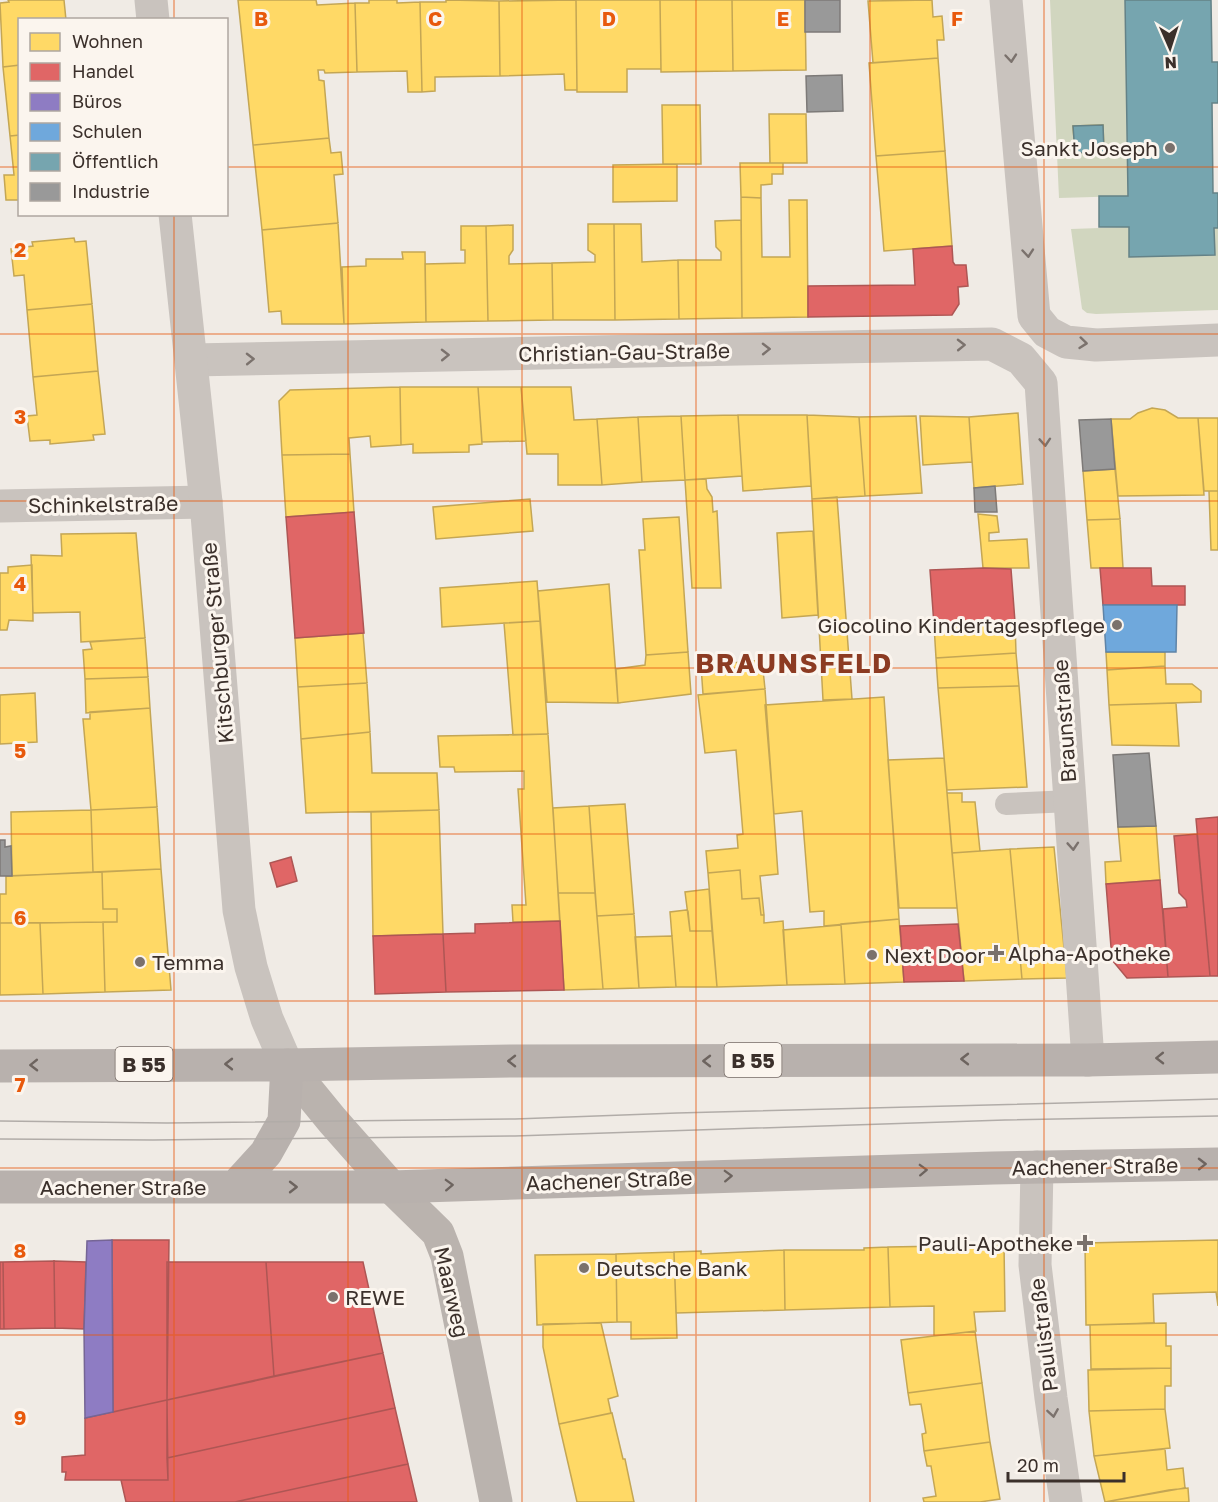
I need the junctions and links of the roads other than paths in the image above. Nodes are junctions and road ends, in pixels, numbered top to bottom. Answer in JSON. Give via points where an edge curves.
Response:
{"nodes":[{"id":1,"x":151,"y":0,"type":"edge"},
{"id":2,"x":1006,"y":0,"type":"edge"},
{"id":3,"x":153,"y":18,"type":"edge"},
{"id":4,"x":175,"y":216,"type":"edge"},
{"id":5,"x":1218,"y":340,"type":"edge"},
{"id":6,"x":192,"y":360,"type":"junction"},
{"id":7,"x":1041,"y":383,"type":"joint"},
{"id":8,"x":206,"y":502,"type":"junction"},
{"id":9,"x":0,"y":506,"type":"edge"},
{"id":10,"x":1070,"y":801,"type":"junction"},
{"id":11,"x":1006,"y":804,"type":"dead end"},
{"id":12,"x":1218,"y":1057,"type":"edge"},
{"id":13,"x":1088,"y":1060,"type":"junction"},
{"id":14,"x":287,"y":1065,"type":"junction"},
{"id":15,"x":0,"y":1066,"type":"edge"},
{"id":16,"x":1218,"y":1164,"type":"edge"},
{"id":17,"x":1037,"y":1167,"type":"junction"},
{"id":18,"x":0,"y":1187,"type":"edge"},
{"id":19,"x":235,"y":1187,"type":"junction"},
{"id":20,"x":391,"y":1187,"type":"junction"},
{"id":21,"x":496,"y":1502,"type":"edge"},
{"id":22,"x":1066,"y":1502,"type":"edge"}],
"edges":[{"from":1,"to":3,"type":"street"},
{"from":2,"to":5,"type":"street","one_way":true,"via":[[1034,316],[1047,332],[1066,342],[1096,345]]},
{"from":4,"to":6,"type":"street","name":"Kitschburger Straße"},
{"from":6,"to":7,"type":"street","name":"Christian-Gau-Straße","one_way":true,"via":[[992,344],[1021,359]]},
{"from":6,"to":8,"type":"street","name":"Kitschburger Straße"},
{"from":7,"to":10,"type":"street","name":"Braunstraße","one_way":true},
{"from":8,"to":9,"type":"street","name":"Schinkelstraße"},
{"from":8,"to":14,"type":"street","name":"Kitschburger Straße","via":[[239,910],[267,1019]]},
{"from":10,"to":11,"type":"lane"},
{"from":10,"to":13,"type":"street","name":"Braunstraße","one_way":true},
{"from":12,"to":13,"type":"main road","number":"B 55","one_way":true},
{"from":13,"to":14,"type":"main road","number":"B 55","one_way":true},
{"from":14,"to":15,"type":"main road","number":"B 55","one_way":true},
{"from":14,"to":19,"type":"main road","via":[[284,1121],[266,1153]]},
{"from":14,"to":20,"type":"main road","name":"Maarweg"},
{"from":17,"to":16,"type":"main road","name":"Aachener Straße","one_way":true},
{"from":20,"to":17,"type":"main road","name":"Aachener Straße","one_way":true},
{"from":17,"to":22,"type":"street","name":"Paulistraße","one_way":true,"via":[[1035,1264]]},
{"from":18,"to":19,"type":"main road","name":"Aachener Straße"},
{"from":19,"to":20,"type":"main road","name":"Aachener Straße","one_way":true},
{"from":20,"to":21,"type":"main road","name":"Maarweg","via":[[438,1233],[447,1256]]}]}
